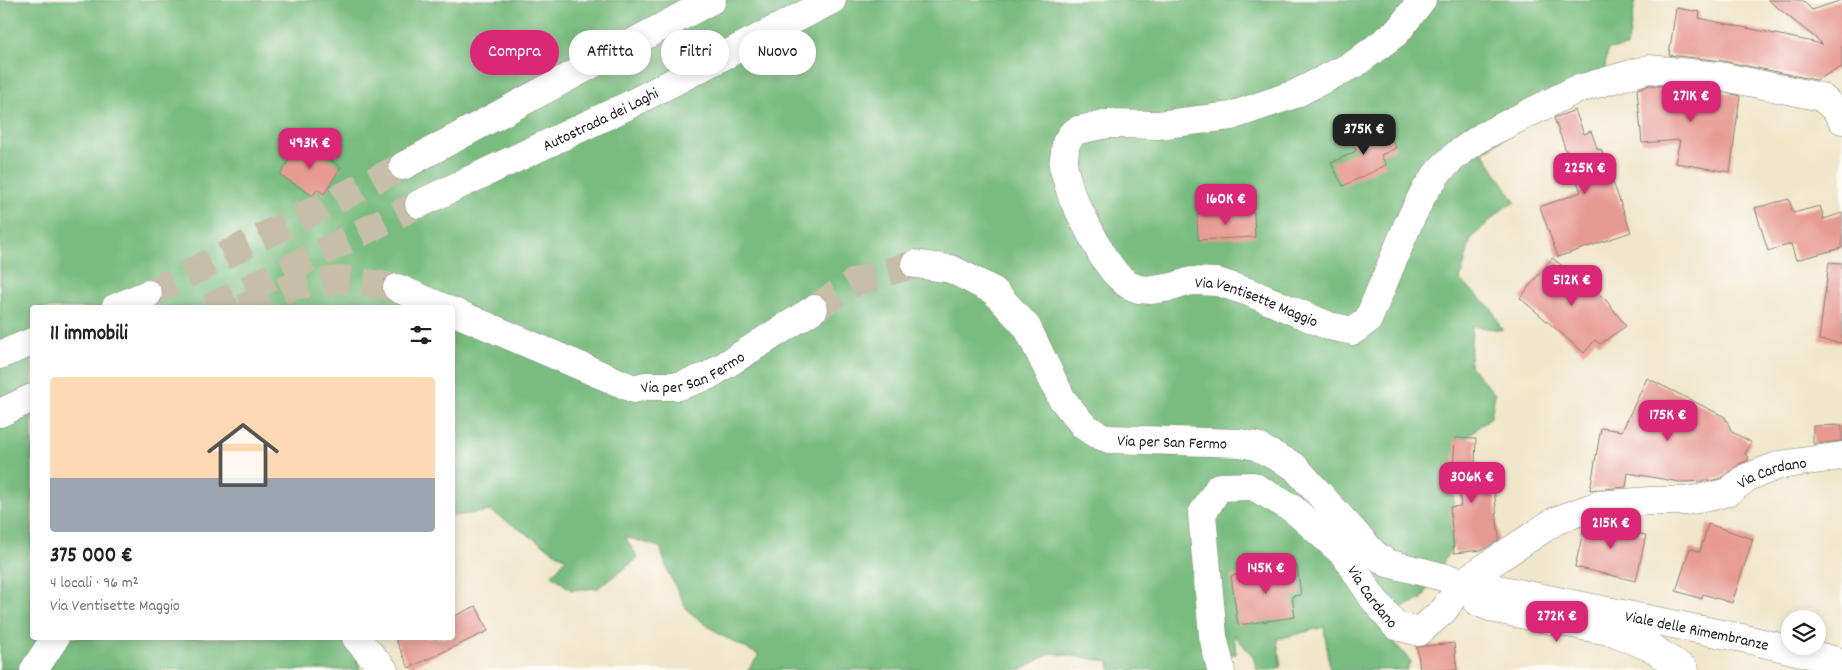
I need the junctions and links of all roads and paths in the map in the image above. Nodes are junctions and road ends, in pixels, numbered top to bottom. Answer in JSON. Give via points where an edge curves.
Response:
{"nodes":[{"id":1,"x":712,"y":0,"type":"edge"},
{"id":2,"x":832,"y":0,"type":"edge"},
{"id":3,"x":1422,"y":0,"type":"edge"},
{"id":4,"x":1832,"y":92,"type":"edge"},
{"id":5,"x":1842,"y":120,"type":"edge"},
{"id":6,"x":403,"y":166,"type":"tunnel mouth"},
{"id":7,"x":419,"y":204,"type":"tunnel mouth"},
{"id":8,"x":915,"y":264,"type":"tunnel mouth"},
{"id":9,"x":397,"y":288,"type":"tunnel mouth"},
{"id":10,"x":148,"y":294,"type":"tunnel mouth"},
{"id":11,"x":122,"y":305,"type":"edge"},
{"id":12,"x":437,"y":305,"type":"edge"},
{"id":13,"x":814,"y":309,"type":"tunnel mouth"},
{"id":14,"x":455,"y":312,"type":"edge"},
{"id":15,"x":30,"y":343,"type":"edge"},
{"id":16,"x":0,"y":355,"type":"edge"},
{"id":17,"x":30,"y":399,"type":"edge"},
{"id":18,"x":0,"y":413,"type":"edge"},
{"id":19,"x":1842,"y":456,"type":"edge"},
{"id":20,"x":1462,"y":582,"type":"junction"},
{"id":21,"x":54,"y":640,"type":"edge"},
{"id":22,"x":358,"y":640,"type":"edge"},
{"id":23,"x":1842,"y":662,"type":"edge"},
{"id":24,"x":34,"y":670,"type":"edge"},
{"id":25,"x":384,"y":670,"type":"edge"},
{"id":26,"x":1221,"y":670,"type":"edge"},
{"id":27,"x":1685,"y":670,"type":"edge"}],
"edges":[{"from":1,"to":6,"type":"main road"},
{"from":2,"to":7,"type":"main road","name":"Autostrada dei Laghi","via":[[625,107]]},
{"from":3,"to":4,"type":"main road","name":"Via Ventisette Maggio","via":[[1397,32],[1356,63],[1295,94],[1231,116],[1158,125],[1108,124],[1078,130],[1071,135],[1066,143],[1063,166],[1072,197],[1103,257],[1116,274],[1138,290],[1172,287],[1191,281],[1218,282],[1329,326],[1352,331],[1368,320],[1408,224],[1424,192],[1440,171],[1457,154],[1491,132],[1575,90],[1649,69]]},
{"from":4,"to":5,"type":"main road"},
{"from":8,"to":20,"type":"main road","name":"Via per San Fermo","via":[[951,269],[994,291],[1026,327],[1062,398],[1084,426],[1096,434],[1109,439],[1256,446],[1294,466],[1374,554],[1387,563]]},
{"from":9,"to":12,"type":"main road"},
{"from":10,"to":11,"type":"main road"},
{"from":13,"to":14,"type":"main road","name":"Via per San Fermo","via":[[708,376],[679,386],[634,389]]},
{"from":15,"to":16,"type":"main road"},
{"from":17,"to":18,"type":"main road"},
{"from":19,"to":20,"type":"main road","name":"Via Cardano","via":[[1780,465],[1748,477],[1728,492],[1686,502],[1598,505],[1555,521]]},
{"from":20,"to":23,"type":"main road","name":"Viale delle Rimembranze","via":[[1742,638]]},
{"from":20,"to":26,"type":"main road","name":"Via Cardano","via":[[1444,610],[1420,632],[1396,626],[1372,597],[1345,555],[1293,509],[1253,486],[1219,487],[1202,514],[1213,636]]},
{"from":20,"to":27,"type":"main road","via":[[1478,602],[1495,609],[1614,632],[1652,648]]},
{"from":21,"to":24,"type":"main road"},
{"from":22,"to":25,"type":"main road"}]}
